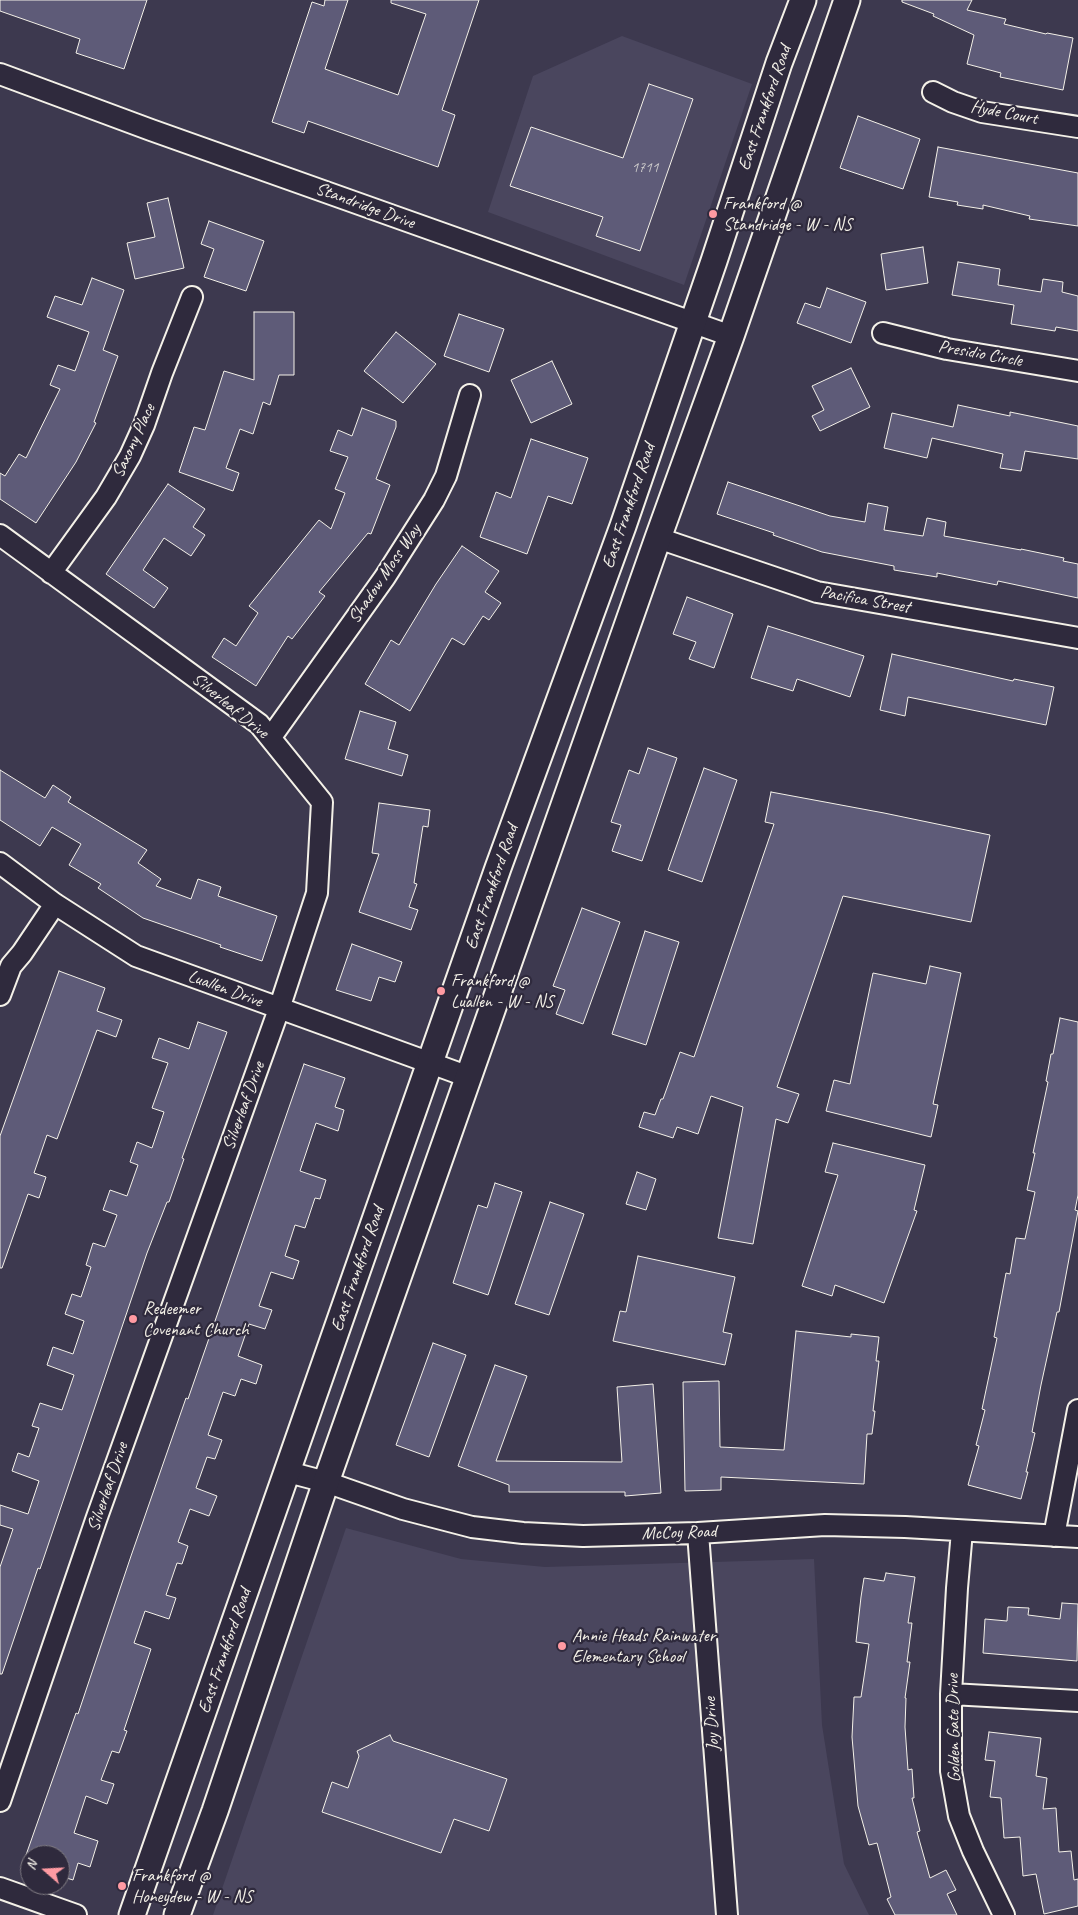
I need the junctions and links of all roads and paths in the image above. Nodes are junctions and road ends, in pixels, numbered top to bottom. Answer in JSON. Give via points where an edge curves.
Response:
{"nodes":[{"id":1,"x":803,"y":0,"type":"edge"},
{"id":2,"x":847,"y":0,"type":"edge"},
{"id":3,"x":0,"y":74,"type":"edge"},
{"id":4,"x":933,"y":92,"type":"dead end"},
{"id":5,"x":1078,"y":127,"type":"edge"},
{"id":6,"x":192,"y":297,"type":"dead end"},
{"id":7,"x":693,"y":322,"type":"junction"},
{"id":8,"x":883,"y":332,"type":"dead end"},
{"id":9,"x":731,"y":336,"type":"junction"},
{"id":10,"x":1078,"y":371,"type":"edge"},
{"id":11,"x":470,"y":395,"type":"dead end"},
{"id":12,"x":0,"y":534,"type":"edge"},
{"id":13,"x":658,"y":538,"type":"junction"},
{"id":14,"x":51,"y":572,"type":"junction"},
{"id":15,"x":1078,"y":638,"type":"edge"},
{"id":16,"x":270,"y":737,"type":"junction"},
{"id":17,"x":0,"y":863,"type":"edge"},
{"id":18,"x":55,"y":904,"type":"junction"},
{"id":19,"x":0,"y":995,"type":"edge"},
{"id":20,"x":279,"y":1009,"type":"junction"},
{"id":21,"x":431,"y":1064,"type":"junction"},
{"id":22,"x":469,"y":1077,"type":"junction"},
{"id":23,"x":1078,"y":1410,"type":"edge"},
{"id":24,"x":288,"y":1472,"type":"junction"},
{"id":25,"x":326,"y":1482,"type":"junction"},
{"id":26,"x":962,"y":1531,"type":"junction"},
{"id":27,"x":698,"y":1533,"type":"junction"},
{"id":28,"x":1054,"y":1536,"type":"junction"},
{"id":29,"x":1078,"y":1537,"type":"edge"},
{"id":30,"x":951,"y":1694,"type":"junction"},
{"id":31,"x":1078,"y":1701,"type":"edge"},
{"id":32,"x":0,"y":1801,"type":"edge"},
{"id":33,"x":0,"y":1888,"type":"edge"},
{"id":34,"x":76,"y":1915,"type":"edge"},
{"id":35,"x":132,"y":1915,"type":"edge"},
{"id":36,"x":177,"y":1915,"type":"edge"},
{"id":37,"x":727,"y":1915,"type":"edge"},
{"id":38,"x":1004,"y":1915,"type":"edge"}],
"edges":[{"from":1,"to":7,"type":"main road","name":"East Frankford Road"},
{"from":2,"to":9,"type":"main road"},
{"from":3,"to":7,"type":"street","name":"Standridge Drive"},
{"from":4,"to":5,"type":"street","name":"Hyde Court","via":[[982,112]]},
{"from":6,"to":14,"type":"street","name":"Saxony Place","via":[[130,456],[106,497]]},
{"from":7,"to":9,"type":"street","name":"Standridge Drive"},
{"from":7,"to":21,"type":"main road","name":"East Frankford Road"},
{"from":8,"to":10,"type":"street","name":"Presidio Circle","via":[[947,349]]},
{"from":9,"to":13,"type":"main road"},
{"from":11,"to":16,"type":"street","name":"Shadow Moss Way","via":[[446,476],[434,500],[385,577]]},
{"from":12,"to":14,"type":"street","name":"Silverleaf Drive"},
{"from":13,"to":15,"type":"street","name":"Pacifica Street","via":[[817,592]]},
{"from":13,"to":22,"type":"main road"},
{"from":14,"to":16,"type":"street","name":"Silverleaf Drive","via":[[251,719]]},
{"from":16,"to":20,"type":"street","name":"Silverleaf Drive","via":[[322,802],[316,893]]},
{"from":17,"to":18,"type":"street","name":"Luallen Drive"},
{"from":18,"to":19,"type":"street","via":[[11,966]]},
{"from":18,"to":20,"type":"street","name":"Luallen Drive","via":[[136,956]]},
{"from":20,"to":21,"type":"street","name":"Luallen Drive"},
{"from":20,"to":32,"type":"street","name":"Silverleaf Drive","via":[[97,1517]]},
{"from":21,"to":22,"type":"street","name":"Luallen Drive"},
{"from":21,"to":24,"type":"main road","name":"East Frankford Road"},
{"from":22,"to":25,"type":"main road"},
{"from":23,"to":28,"type":"street"},
{"from":24,"to":25,"type":"street","name":"McCoy Road"},
{"from":24,"to":35,"type":"main road","name":"East Frankford Road"},
{"from":25,"to":27,"type":"street","name":"McCoy Road","via":[[403,1509],[472,1527],[583,1536]]},
{"from":25,"to":36,"type":"main road"},
{"from":26,"to":27,"type":"street","name":"McCoy Road","via":[[825,1525]]},
{"from":26,"to":28,"type":"street","name":"McCoy Road"},
{"from":26,"to":30,"type":"street","name":"Golden Gate Drive"},
{"from":27,"to":37,"type":"street","name":"Joy Drive"},
{"from":28,"to":29,"type":"street","name":"McCoy Road"},
{"from":30,"to":31,"type":"street"},
{"from":30,"to":38,"type":"street","name":"Golden Gate Drive","via":[[951,1771],[959,1816]]},
{"from":33,"to":34,"type":"street"}]}
